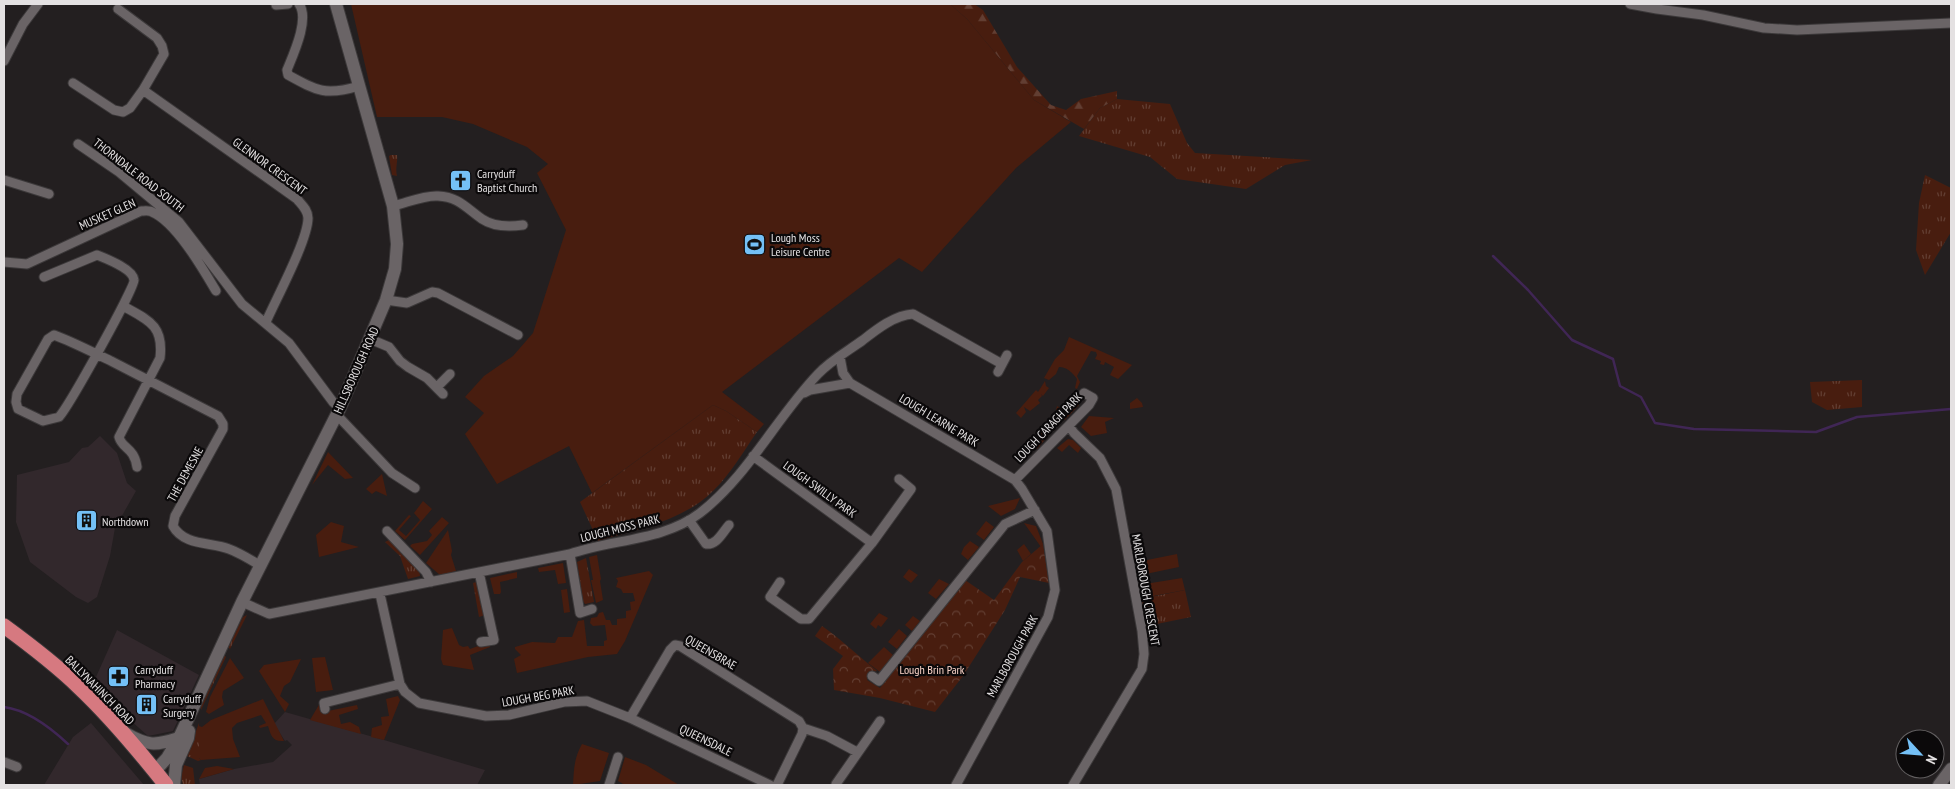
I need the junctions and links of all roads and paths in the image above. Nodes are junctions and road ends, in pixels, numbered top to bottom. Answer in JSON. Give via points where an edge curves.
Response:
{"nodes":[{"id":1,"x":38,"y":4,"type":"edge"},
{"id":2,"x":288,"y":4,"type":"edge"},
{"id":3,"x":299,"y":4,"type":"edge"},
{"id":4,"x":336,"y":4,"type":"edge"},
{"id":5,"x":1630,"y":4,"type":"edge"},
{"id":6,"x":276,"y":6,"type":"dead end"},
{"id":7,"x":118,"y":9,"type":"dead end"},
{"id":8,"x":1951,"y":23,"type":"edge"},
{"id":9,"x":4,"y":61,"type":"edge"},
{"id":10,"x":73,"y":83,"type":"dead end"},
{"id":11,"x":359,"y":86,"type":"junction"},
{"id":12,"x":143,"y":90,"type":"junction"},
{"id":13,"x":78,"y":144,"type":"dead end"},
{"id":14,"x":4,"y":180,"type":"edge"},
{"id":15,"x":49,"y":194,"type":"dead end"},
{"id":16,"x":393,"y":206,"type":"junction"},
{"id":17,"x":523,"y":225,"type":"dead end"},
{"id":18,"x":4,"y":262,"type":"edge"},
{"id":19,"x":44,"y":276,"type":"dead end"},
{"id":20,"x":216,"y":291,"type":"dead end"},
{"id":21,"x":386,"y":300,"type":"junction"},
{"id":22,"x":123,"y":306,"type":"junction"},
{"id":23,"x":266,"y":322,"type":"junction"},
{"id":24,"x":518,"y":335,"type":"dead end"},
{"id":25,"x":370,"y":339,"type":"junction"},
{"id":26,"x":96,"y":354,"type":"junction"},
{"id":27,"x":840,"y":356,"type":"junction"},
{"id":28,"x":1002,"y":364,"type":"dead end"},
{"id":29,"x":450,"y":374,"type":"dead end"},
{"id":30,"x":148,"y":380,"type":"junction"},
{"id":31,"x":850,"y":383,"type":"junction"},
{"id":32,"x":1084,"y":393,"type":"dead end"},
{"id":33,"x":801,"y":395,"type":"junction"},
{"id":34,"x":339,"y":411,"type":"junction"},
{"id":35,"x":1069,"y":426,"type":"junction"},
{"id":36,"x":753,"y":456,"type":"junction"},
{"id":37,"x":136,"y":467,"type":"dead end"},
{"id":38,"x":899,"y":480,"type":"dead end"},
{"id":39,"x":1015,"y":480,"type":"junction"},
{"id":40,"x":416,"y":488,"type":"dead end"},
{"id":41,"x":1035,"y":510,"type":"junction"},
{"id":42,"x":689,"y":520,"type":"junction"},
{"id":43,"x":729,"y":525,"type":"dead end"},
{"id":44,"x":387,"y":531,"type":"dead end"},
{"id":45,"x":872,"y":543,"type":"junction"},
{"id":46,"x":570,"y":554,"type":"junction"},
{"id":47,"x":261,"y":566,"type":"junction"},
{"id":48,"x":479,"y":572,"type":"junction"},
{"id":49,"x":431,"y":582,"type":"junction"},
{"id":50,"x":780,"y":582,"type":"dead end"},
{"id":51,"x":380,"y":594,"type":"junction"},
{"id":52,"x":242,"y":602,"type":"junction"},
{"id":53,"x":592,"y":609,"type":"dead end"},
{"id":54,"x":4,"y":626,"type":"edge"},
{"id":55,"x":481,"y":642,"type":"dead end"},
{"id":56,"x":872,"y":676,"type":"dead end"},
{"id":57,"x":400,"y":684,"type":"junction"},
{"id":58,"x":324,"y":703,"type":"dead end"},
{"id":59,"x":191,"y":714,"type":"junction"},
{"id":60,"x":630,"y":718,"type":"junction"},
{"id":61,"x":880,"y":721,"type":"dead end"},
{"id":62,"x":803,"y":728,"type":"junction"},
{"id":63,"x":121,"y":731,"type":"junction"},
{"id":64,"x":179,"y":738,"type":"junction"},
{"id":65,"x":857,"y":752,"type":"junction"},
{"id":66,"x":618,"y":756,"type":"dead end"},
{"id":67,"x":4,"y":762,"type":"edge"},
{"id":68,"x":17,"y":767,"type":"dead end"},
{"id":69,"x":1951,"y":769,"type":"edge"},
{"id":70,"x":155,"y":771,"type":"junction"},
{"id":71,"x":836,"y":784,"type":"dead end"},
{"id":72,"x":166,"y":785,"type":"edge"},
{"id":73,"x":174,"y":785,"type":"edge"},
{"id":74,"x":610,"y":785,"type":"edge"},
{"id":75,"x":770,"y":785,"type":"edge"},
{"id":76,"x":777,"y":785,"type":"edge"},
{"id":77,"x":956,"y":785,"type":"edge"},
{"id":78,"x":1073,"y":785,"type":"edge"},
{"id":79,"x":1939,"y":785,"type":"edge"}],
"edges":[{"from":1,"to":9,"type":"street","via":[[23,24]]},
{"from":2,"to":6,"type":"street"},
{"from":3,"to":11,"type":"street","via":[[301,31],[288,75],[330,92]]},
{"from":4,"to":11,"type":"main road","name":"HILLSBOROUGH ROAD"},
{"from":5,"to":8,"type":"street","via":[[1764,28],[1797,30]]},
{"from":7,"to":12,"type":"street","via":[[157,38],[162,46],[164,54]]},
{"from":10,"to":12,"type":"street","via":[[122,112],[130,108]]},
{"from":11,"to":16,"type":"main road","name":"HILLSBOROUGH ROAD"},
{"from":12,"to":23,"type":"street","name":"GLENNOR CRESCENT","via":[[297,198],[306,209],[308,219],[303,239]]},
{"from":13,"to":23,"type":"street","name":"THORNDALE ROAD SOUTH","via":[[119,172],[179,222],[242,304]]},
{"from":14,"to":15,"type":"street"},
{"from":16,"to":17,"type":"street","via":[[428,197],[444,197],[467,206],[495,225]]},
{"from":16,"to":21,"type":"main road","name":"HILLSBOROUGH ROAD","via":[[397,244],[395,269]]},
{"from":18,"to":20,"type":"street","name":"MUSKET GLEN","via":[[27,264],[141,211],[151,211],[172,227],[202,266]]},
{"from":19,"to":22,"type":"street","via":[[97,255],[132,274],[133,286]]},
{"from":21,"to":24,"type":"street","via":[[407,303],[432,292],[438,293]]},
{"from":21,"to":25,"type":"main road","name":"HILLSBOROUGH ROAD"},
{"from":22,"to":26,"type":"street"},
{"from":22,"to":30,"type":"street","via":[[145,318],[157,331],[160,358]]},
{"from":23,"to":34,"type":"street","name":"THORNDALE ROAD SOUTH","via":[[289,343]]},
{"from":25,"to":29,"type":"street","via":[[389,347],[408,367],[440,390]]},
{"from":25,"to":34,"type":"main road","name":"HILLSBOROUGH ROAD"},
{"from":26,"to":26,"type":"street","name":"THE DEMESNE","via":[[54,335],[48,339],[17,394],[18,410],[43,421],[59,418]]},
{"from":26,"to":30,"type":"street","name":"THE DEMESNE"},
{"from":27,"to":28,"type":"street","name":"LOUGH MOSS PARK","via":[[877,329],[904,315],[913,314]]},
{"from":27,"to":31,"type":"street","via":[[843,373]]},
{"from":27,"to":33,"type":"street","name":"LOUGH MOSS PARK","via":[[827,365]]},
{"from":30,"to":37,"type":"street","via":[[119,437],[120,442],[132,451]]},
{"from":30,"to":47,"type":"street","name":"THE DEMESNE","via":[[218,416],[223,424],[220,437],[173,522],[176,531],[187,539],[230,550]]},
{"from":31,"to":33,"type":"street","via":[[810,390]]},
{"from":31,"to":39,"type":"street","name":"LOUGH LEARNE PARK"},
{"from":32,"to":35,"type":"street","name":"LOUGH CARAGH PARK","via":[[1093,398]]},
{"from":33,"to":36,"type":"street","name":"LOUGH MOSS PARK"},
{"from":34,"to":40,"type":"street","name":"THORNDALE ROAD SOUTH","via":[[392,472]]},
{"from":34,"to":47,"type":"main road","name":"HILLSBOROUGH ROAD"},
{"from":35,"to":39,"type":"street","name":"LOUGH CARAGH PARK"},
{"from":35,"to":78,"type":"street","name":"MARLBOROUGH CRESCENT","via":[[1100,458],[1116,489],[1144,654],[1142,669]]},
{"from":36,"to":42,"type":"street","name":"LOUGH MOSS PARK","via":[[722,495]]},
{"from":36,"to":45,"type":"street","name":"LOUGH SWILLY PARK"},
{"from":38,"to":45,"type":"street","via":[[911,489]]},
{"from":39,"to":41,"type":"street","name":"MARLBOROUGH PARK"},
{"from":41,"to":56,"type":"street","via":[[1005,524],[880,681]]},
{"from":41,"to":77,"type":"street","name":"MARLBOROUGH PARK","via":[[1047,531],[1055,590],[1048,617]]},
{"from":42,"to":43,"type":"street","via":[[706,544],[716,541]]},
{"from":42,"to":46,"type":"street","name":"LOUGH MOSS PARK","via":[[658,533]]},
{"from":44,"to":49,"type":"street","via":[[426,572]]},
{"from":45,"to":50,"type":"street","via":[[809,619],[801,620],[770,596]]},
{"from":46,"to":48,"type":"street","name":"LOUGH MOSS PARK"},
{"from":46,"to":53,"type":"street","via":[[580,613]]},
{"from":47,"to":52,"type":"main road","name":"HILLSBOROUGH ROAD"},
{"from":48,"to":49,"type":"street","name":"LOUGH MOSS PARK"},
{"from":48,"to":55,"type":"street","via":[[494,640]]},
{"from":49,"to":51,"type":"street","name":"LOUGH MOSS PARK"},
{"from":51,"to":52,"type":"street","name":"LOUGH MOSS PARK","via":[[269,614]]},
{"from":51,"to":57,"type":"street"},
{"from":52,"to":59,"type":"main road","name":"HILLSBOROUGH ROAD"},
{"from":54,"to":63,"type":"highway","name":"BALLYNAHINCH ROAD","via":[[79,687]]},
{"from":57,"to":58,"type":"street"},
{"from":57,"to":60,"type":"street","name":"LOUGH BEG PARK","via":[[419,703],[486,716],[576,700]]},
{"from":59,"to":64,"type":"main road","name":"HILLSBOROUGH ROAD"},
{"from":59,"to":73,"type":"main road","name":"HILLSBOROUGH ROAD","via":[[188,738],[176,765]]},
{"from":60,"to":62,"type":"street","name":"QUEENSBRAE","via":[[675,645],[799,721]]},
{"from":60,"to":75,"type":"street","name":"QUEENSDALE"},
{"from":61,"to":65,"type":"street"},
{"from":62,"to":65,"type":"street"},
{"from":62,"to":76,"type":"street"},
{"from":63,"to":64,"type":"main road","via":[[150,744]]},
{"from":63,"to":70,"type":"highway","name":"BALLYNAHINCH ROAD"},
{"from":64,"to":70,"type":"main road","name":"HILLSBOROUGH ROAD"},
{"from":65,"to":71,"type":"street"},
{"from":66,"to":74,"type":"street"},
{"from":67,"to":68,"type":"street"},
{"from":69,"to":79,"type":"main road"},
{"from":70,"to":72,"type":"highway","name":"BALLYNAHINCH ROAD"}]}
